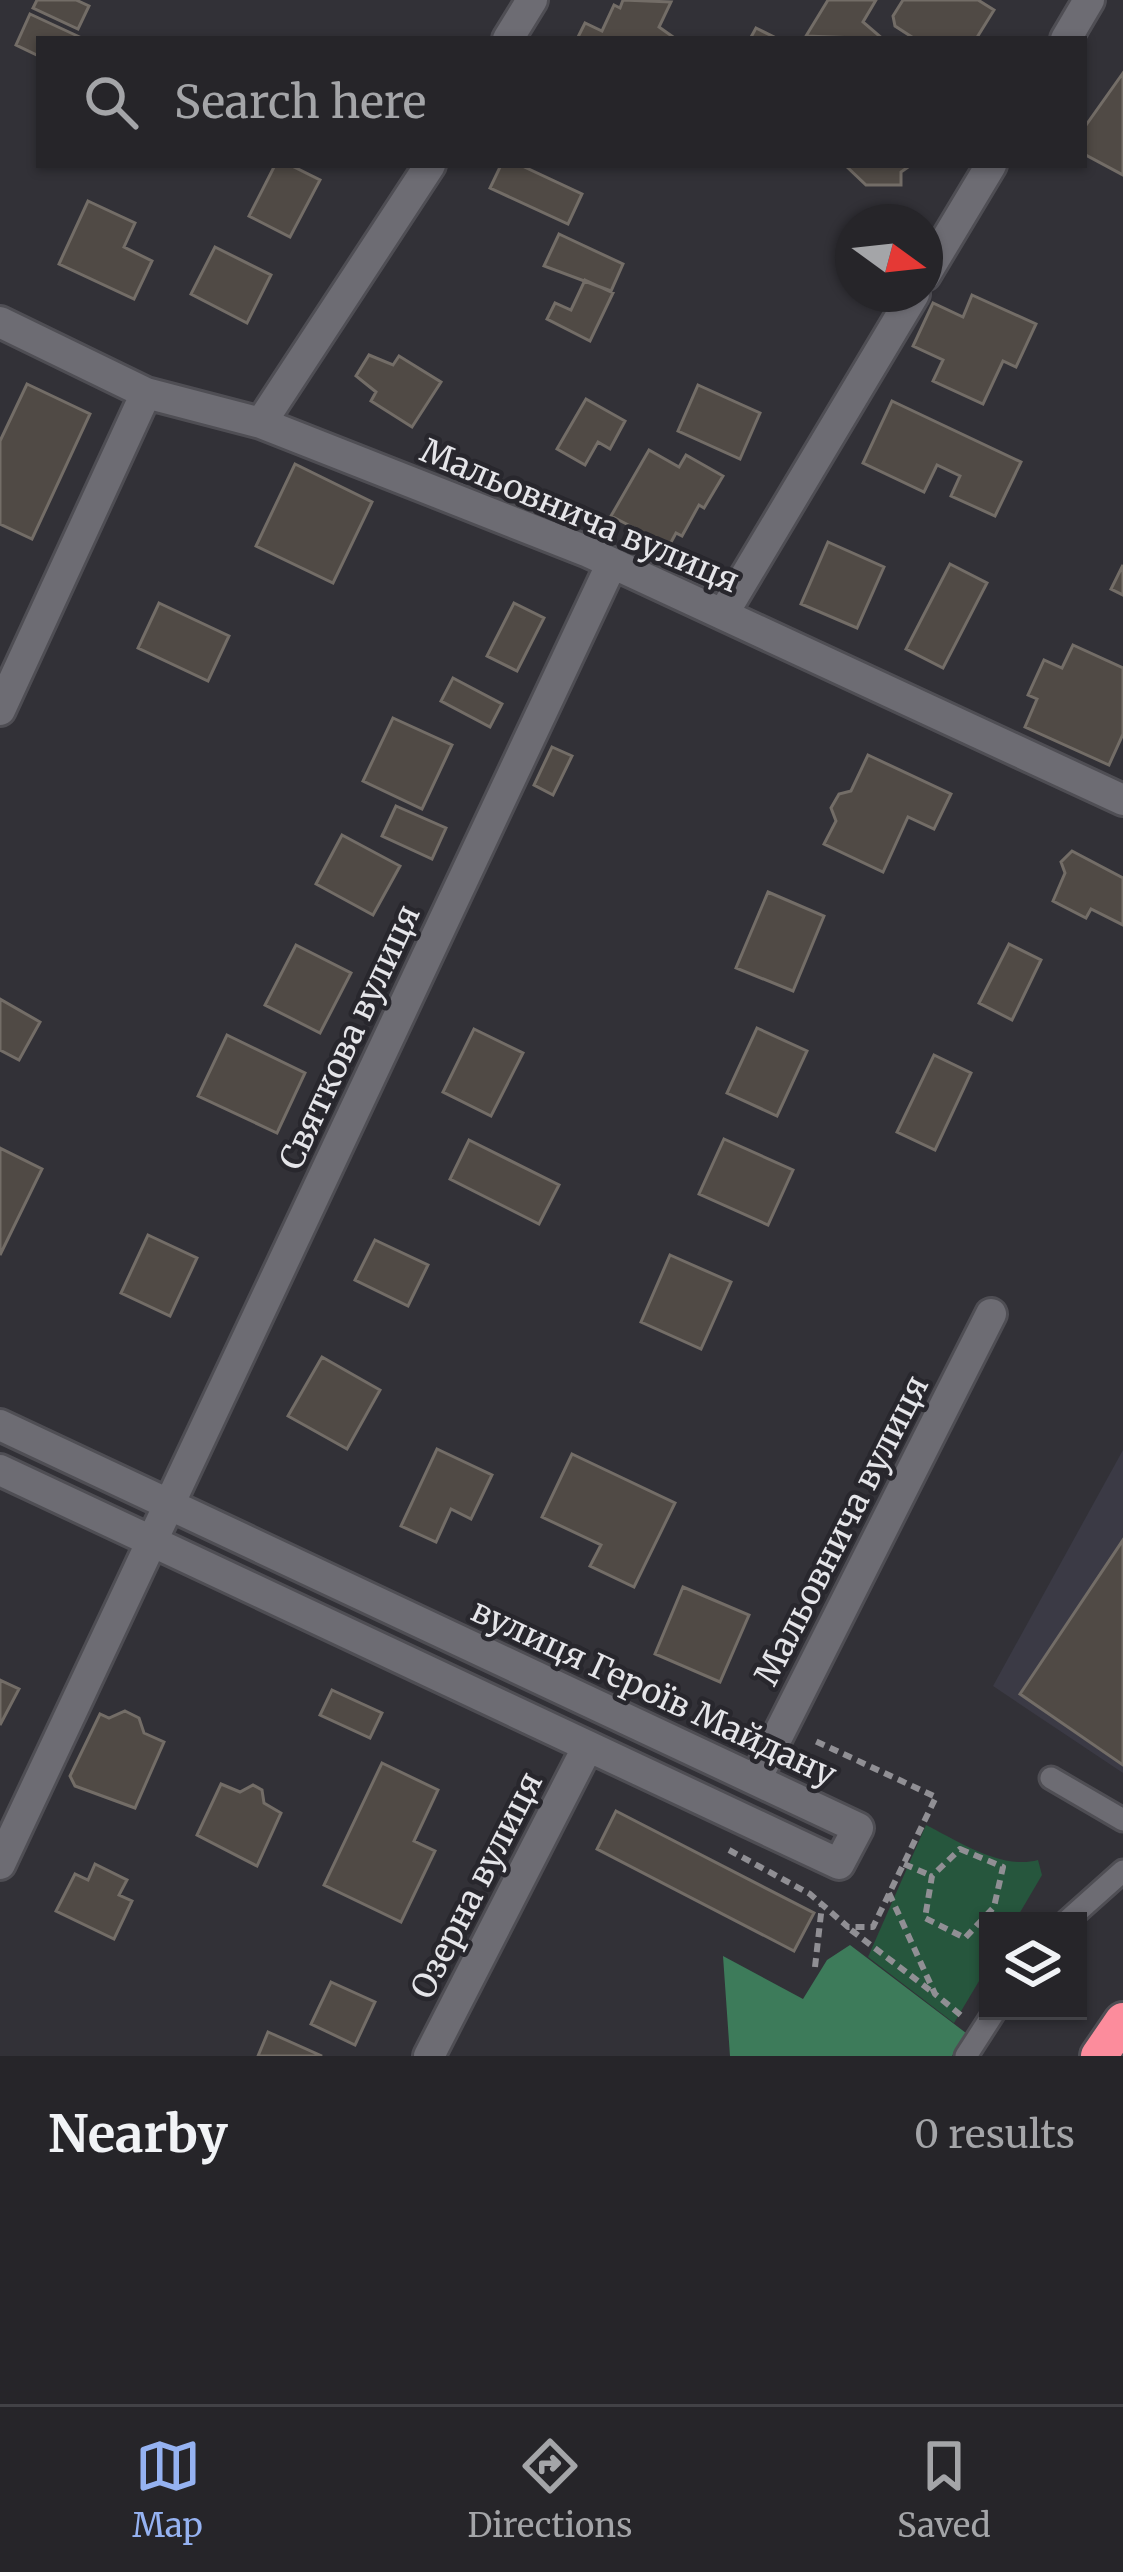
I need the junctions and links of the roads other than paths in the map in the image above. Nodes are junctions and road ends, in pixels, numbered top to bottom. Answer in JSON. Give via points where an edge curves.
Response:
{"nodes":[{"id":1,"x":532,"y":0,"type":"edge"},
{"id":2,"x":1089,"y":0,"type":"edge"},
{"id":3,"x":510,"y":36,"type":"edge"},
{"id":4,"x":1068,"y":36,"type":"edge"},
{"id":5,"x":428,"y":168,"type":"edge"},
{"id":6,"x":989,"y":168,"type":"edge"},
{"id":7,"x":943,"y":245,"type":"edge"},
{"id":8,"x":903,"y":312,"type":"edge"},
{"id":9,"x":0,"y":322,"type":"edge"},
{"id":10,"x":146,"y":393,"type":"junction"},
{"id":11,"x":261,"y":423,"type":"junction"},
{"id":12,"x":613,"y":563,"type":"junction"},
{"id":13,"x":723,"y":614,"type":"junction"},
{"id":14,"x":0,"y":710,"type":"edge"},
{"id":15,"x":1123,"y":800,"type":"edge"},
{"id":16,"x":991,"y":1314,"type":"dead end"},
{"id":17,"x":0,"y":1425,"type":"edge"},
{"id":18,"x":0,"y":1470,"type":"edge"},
{"id":19,"x":168,"y":1505,"type":"junction"},
{"id":20,"x":151,"y":1541,"type":"junction"},
{"id":21,"x":588,"y":1746,"type":"junction"},
{"id":22,"x":1051,"y":1778,"type":"dead end"},
{"id":23,"x":756,"y":1779,"type":"junction"},
{"id":24,"x":1123,"y":1820,"type":"edge"},
{"id":25,"x":0,"y":1864,"type":"edge"},
{"id":26,"x":1123,"y":1871,"type":"edge"},
{"id":27,"x":1077,"y":1912,"type":"edge"},
{"id":28,"x":988,"y":2020,"type":"edge"},
{"id":29,"x":1123,"y":2020,"type":"edge"},
{"id":30,"x":429,"y":2056,"type":"edge"},
{"id":31,"x":966,"y":2056,"type":"edge"},
{"id":32,"x":1099,"y":2056,"type":"edge"}],
"edges":[{"from":1,"to":3,"type":"street"},
{"from":2,"to":4,"type":"street"},
{"from":5,"to":11,"type":"street"},
{"from":6,"to":7,"type":"street"},
{"from":8,"to":13,"type":"street"},
{"from":9,"to":10,"type":"street","name":"Мальовнича вулиця"},
{"from":10,"to":11,"type":"street","name":"Мальовнича вулиця"},
{"from":10,"to":14,"type":"street"},
{"from":11,"to":12,"type":"street","name":"Мальовнича вулиця"},
{"from":12,"to":13,"type":"street","name":"Мальовнича вулиця"},
{"from":12,"to":19,"type":"street","name":"Святкова вулиця"},
{"from":13,"to":15,"type":"street","name":"Мальовнича вулиця"},
{"from":16,"to":23,"type":"street","name":"Мальовнича вулиця"},
{"from":17,"to":19,"type":"street","name":"вулиця Героїв Майдану"},
{"from":18,"to":20,"type":"street","name":"вулиця Героїв Майдану"},
{"from":19,"to":20,"type":"street","name":"Святкова вулиця"},
{"from":19,"to":23,"type":"street","name":"вулиця Героїв Майдану"},
{"from":20,"to":21,"type":"street","name":"вулиця Героїв Майдану"},
{"from":20,"to":25,"type":"street","name":"Святкова вулиця"},
{"from":21,"to":23,"type":"street","name":"вулиця Героїв Майдану","via":[[839,1864],[858,1828]]},
{"from":21,"to":30,"type":"street","name":"Озерна вулиця"},
{"from":22,"to":24,"type":"lane"},
{"from":26,"to":27,"type":"lane"},
{"from":28,"to":31,"type":"lane"},
{"from":29,"to":32,"type":"highway"}]}
